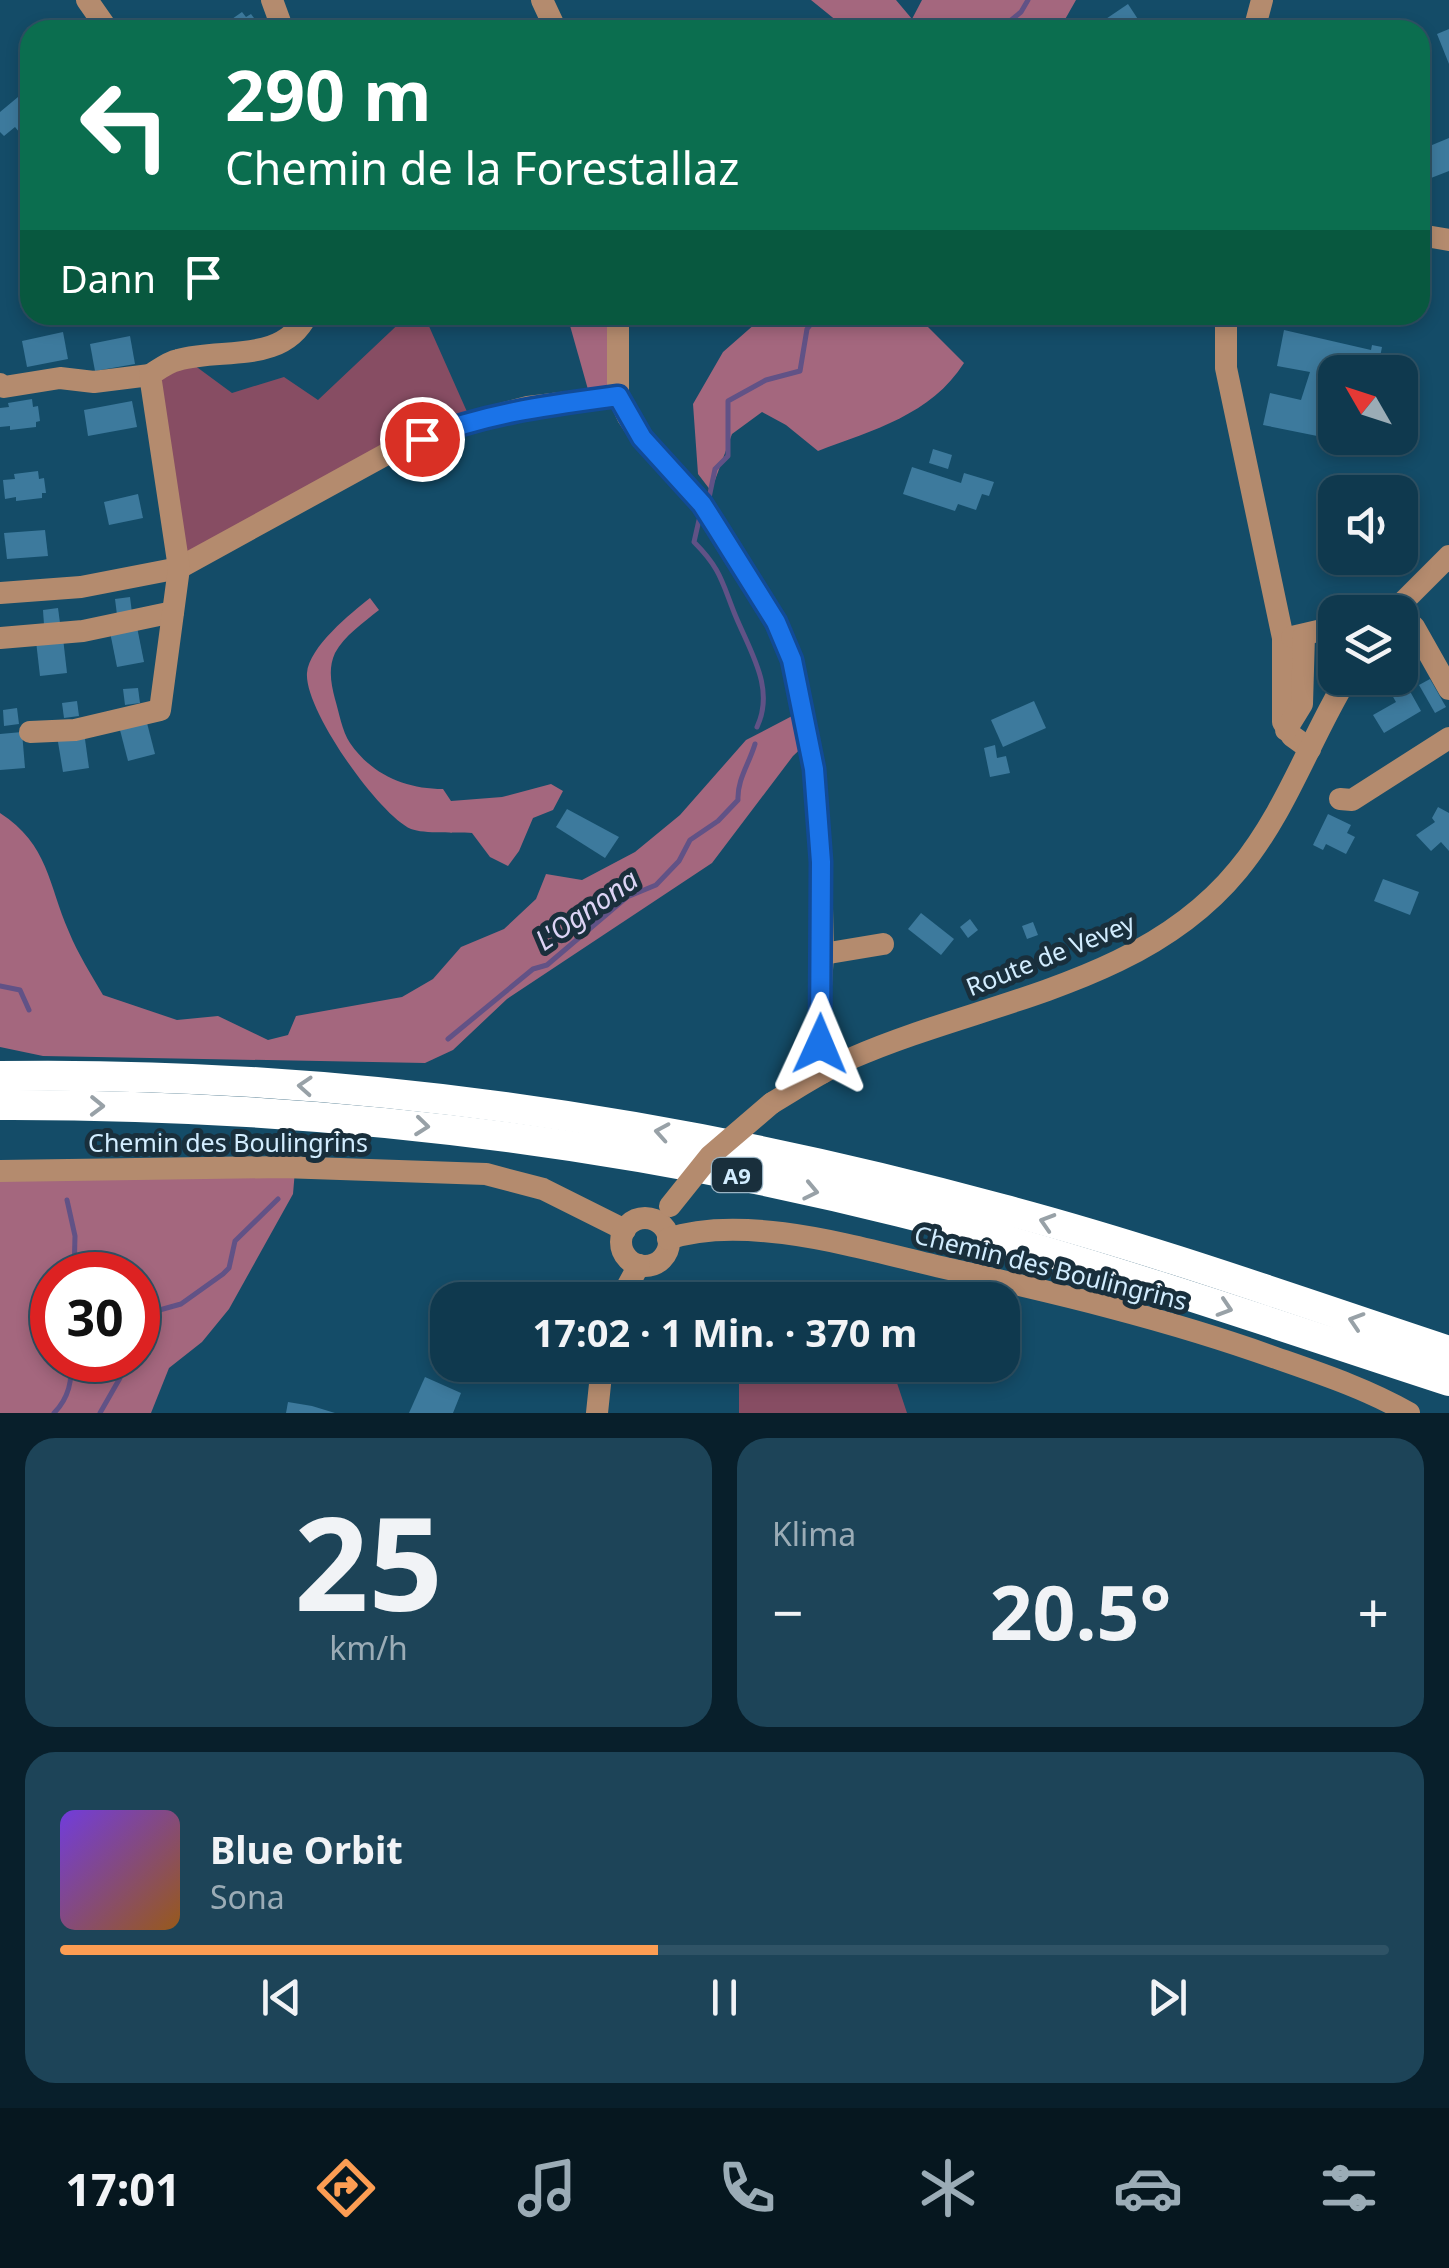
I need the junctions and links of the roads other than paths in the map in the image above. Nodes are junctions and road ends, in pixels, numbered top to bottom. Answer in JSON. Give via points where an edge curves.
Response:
{"nodes":[{"id":1,"x":299,"y":325,"type":"edge"},
{"id":2,"x":618,"y":325,"type":"edge"},
{"id":3,"x":1226,"y":325,"type":"edge"},
{"id":4,"x":150,"y":375,"type":"junction"},
{"id":5,"x":0,"y":384,"type":"edge"},
{"id":6,"x":618,"y":396,"type":"junction"},
{"id":7,"x":1449,"y":556,"type":"edge"},
{"id":8,"x":178,"y":568,"type":"junction"},
{"id":9,"x":0,"y":593,"type":"edge"},
{"id":10,"x":1411,"y":595,"type":"edge"},
{"id":11,"x":173,"y":612,"type":"junction"},
{"id":12,"x":1318,"y":631,"type":"edge"},
{"id":13,"x":1418,"y":634,"type":"edge"},
{"id":14,"x":1294,"y":636,"type":"junction"},
{"id":15,"x":0,"y":638,"type":"edge"},
{"id":16,"x":1449,"y":689,"type":"edge"},
{"id":17,"x":1338,"y":695,"type":"edge"},
{"id":18,"x":30,"y":732,"type":"dead end"},
{"id":19,"x":1449,"y":738,"type":"edge"},
{"id":20,"x":1310,"y":749,"type":"junction"},
{"id":21,"x":1340,"y":800,"type":"dead end"},
{"id":22,"x":883,"y":944,"type":"dead end"},
{"id":23,"x":823,"y":954,"type":"junction"},
{"id":24,"x":822,"y":1072,"type":"junction"},
{"id":25,"x":0,"y":1076,"type":"edge"},
{"id":26,"x":0,"y":1105,"type":"edge"},
{"id":27,"x":0,"y":1171,"type":"edge"},
{"id":28,"x":666,"y":1222,"type":"junction"},
{"id":29,"x":625,"y":1230,"type":"junction"},
{"id":30,"x":639,"y":1265,"type":"junction"},
{"id":31,"x":630,"y":1282,"type":"edge"},
{"id":32,"x":1449,"y":1351,"type":"edge"},
{"id":33,"x":1449,"y":1381,"type":"edge"},
{"id":34,"x":600,"y":1382,"type":"edge"},
{"id":35,"x":597,"y":1413,"type":"edge"},
{"id":36,"x":1409,"y":1413,"type":"edge"}],
"edges":[{"from":1,"to":4,"type":"street","via":[[268,349],[176,360]]},
{"from":2,"to":6,"type":"street"},
{"from":3,"to":14,"type":"street","via":[[1226,368]]},
{"from":4,"to":5,"type":"street"},
{"from":4,"to":8,"type":"street"},
{"from":6,"to":8,"type":"street","via":[[450,427],[392,451]]},
{"from":6,"to":23,"type":"street","via":[[642,438],[702,504],[786,641],[814,769]]},
{"from":7,"to":10,"type":"street"},
{"from":8,"to":9,"type":"street","via":[[81,587]]},
{"from":8,"to":11,"type":"street"},
{"from":11,"to":15,"type":"street","via":[[83,631]]},
{"from":11,"to":18,"type":"street","via":[[160,710],[75,730]]},
{"from":12,"to":14,"type":"street"},
{"from":13,"to":16,"type":"street"},
{"from":14,"to":20,"type":"street","via":[[1283,722]]},
{"from":17,"to":20,"type":"street","name":"Route de Vevey"},
{"from":19,"to":21,"type":"street","via":[[1352,800]]},
{"from":20,"to":24,"type":"street","name":"Route de Vevey","via":[[1284,803],[1237,872],[1162,936],[1056,987]]},
{"from":22,"to":23,"type":"street"},
{"from":23,"to":24,"type":"street"},
{"from":24,"to":28,"type":"street","name":"Route de Vevey","bridge":true,"via":[[772,1103],[710,1156]]},
{"from":32,"to":25,"type":"highway","number":"A9","one_way":true,"via":[[1005,1209],[746,1147],[385,1093]]},
{"from":26,"to":33,"type":"highway","number":"A9","one_way":true,"via":[[385,1122],[738,1175],[1028,1246]]},
{"from":27,"to":29,"type":"street","name":"Chemin des Boulingrins","via":[[282,1166],[486,1174],[543,1189]]},
{"from":28,"to":29,"type":"street","via":[[640,1219]]},
{"from":28,"to":30,"type":"street","via":[[666,1252],[658,1262]]},
{"from":28,"to":36,"type":"street","name":"Chemin des Boulingrins","via":[[806,1237],[1095,1302],[1283,1360]]},
{"from":29,"to":30,"type":"street","via":[[625,1255]]},
{"from":30,"to":31,"type":"street"},
{"from":34,"to":35,"type":"street"}]}
